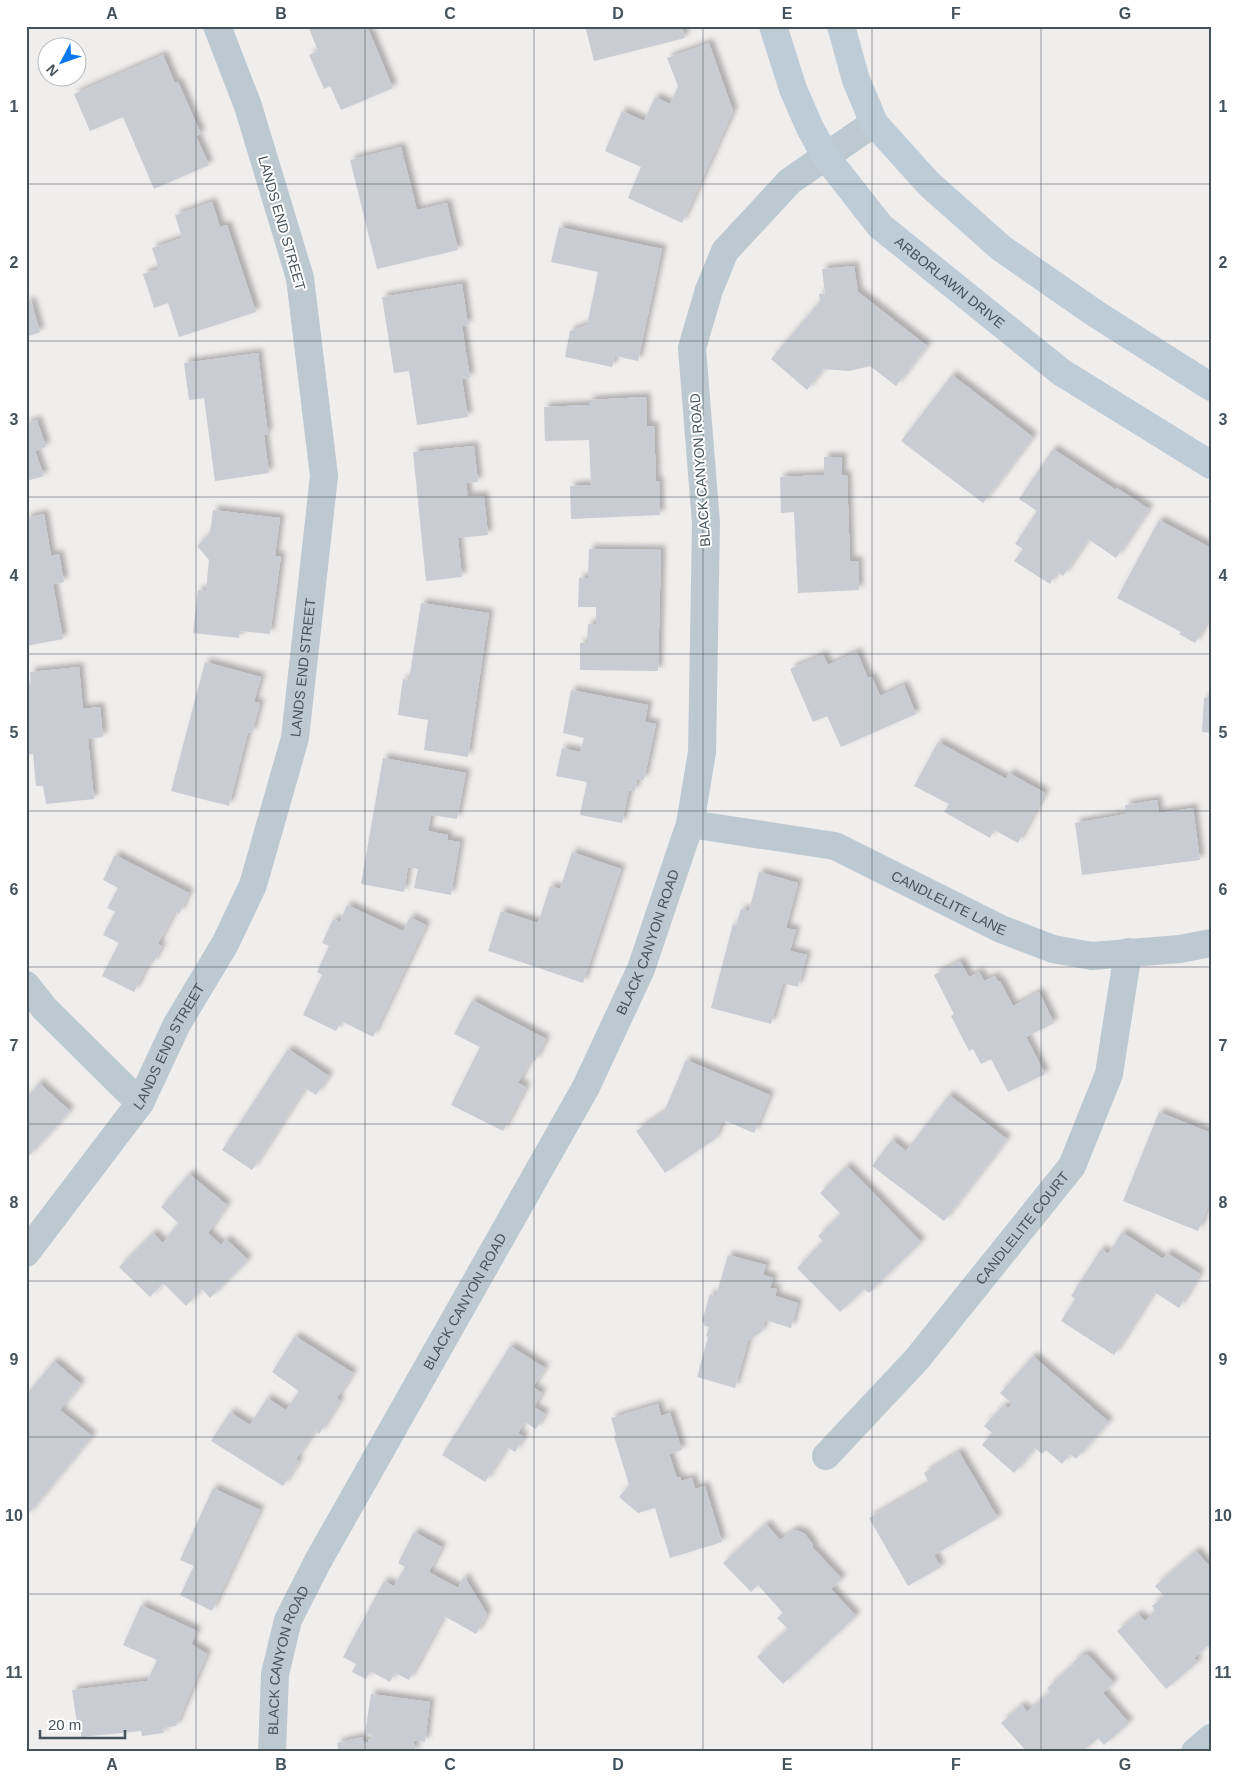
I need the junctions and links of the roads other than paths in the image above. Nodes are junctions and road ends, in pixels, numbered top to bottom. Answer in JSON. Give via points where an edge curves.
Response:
{"nodes":[{"id":1,"x":217,"y":26,"type":"edge"},
{"id":2,"x":773,"y":26,"type":"edge"},
{"id":3,"x":840,"y":26,"type":"edge"},
{"id":4,"x":874,"y":123,"type":"junction"},
{"id":5,"x":826,"y":157,"type":"junction"},
{"id":6,"x":1211,"y":387,"type":"edge"},
{"id":7,"x":1211,"y":464,"type":"edge"},
{"id":8,"x":690,"y":824,"type":"junction"},
{"id":9,"x":1211,"y":943,"type":"edge"},
{"id":10,"x":1128,"y":952,"type":"junction"},
{"id":11,"x":26,"y":985,"type":"edge"},
{"id":12,"x":140,"y":1103,"type":"junction"},
{"id":13,"x":26,"y":1253,"type":"edge"},
{"id":14,"x":826,"y":1456,"type":"dead end"},
{"id":15,"x":1211,"y":1738,"type":"edge"},
{"id":16,"x":272,"y":1752,"type":"edge"},
{"id":17,"x":1194,"y":1752,"type":"edge"}],
"edges":[{"from":1,"to":12,"type":"street","name":"LANDS END STREET","via":[[248,106],[300,278],[324,476],[295,738],[253,885],[224,944],[177,1024]]},
{"from":2,"to":5,"type":"main road","name":"ARBORLAWN DRIVE","via":[[793,89]]},
{"from":3,"to":4,"type":"main road","via":[[856,80]]},
{"from":4,"to":5,"type":"street","name":"BLACK CANYON ROAD"},
{"from":4,"to":6,"type":"main road","via":[[929,184],[1001,248],[1096,314]]},
{"from":5,"to":7,"type":"main road","name":"ARBORLAWN DRIVE","via":[[880,226],[1060,372]]},
{"from":5,"to":8,"type":"street","name":"BLACK CANYON ROAD","via":[[790,181],[726,251],[709,290],[692,348],[706,523],[702,752]]},
{"from":8,"to":10,"type":"street","name":"CANDLELITE LANE","via":[[835,846],[1000,929],[1053,949],[1092,956]]},
{"from":8,"to":16,"type":"street","name":"BLACK CANYON ROAD","via":[[641,969],[586,1087],[318,1561],[288,1620],[274,1674]]},
{"from":9,"to":10,"type":"street","name":"CANDLELITE LANE","via":[[1180,949]]},
{"from":10,"to":14,"type":"street","name":"CANDLELITE COURT","via":[[1109,1074],[1072,1166],[917,1359]]},
{"from":11,"to":12,"type":"street","via":[[44,1008]]},
{"from":12,"to":13,"type":"street","name":"LANDS END STREET"},
{"from":15,"to":17,"type":"street"}]}
